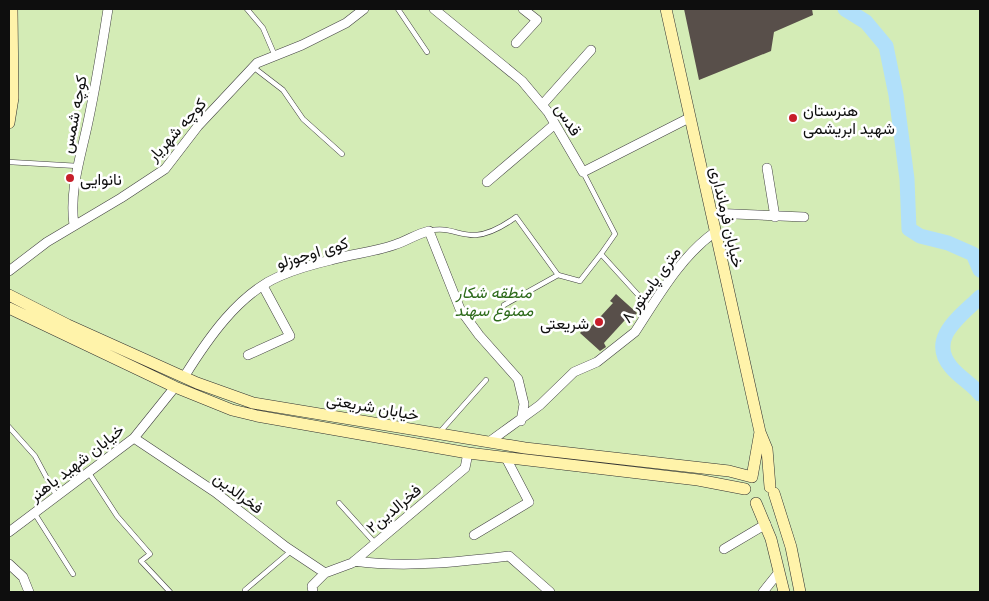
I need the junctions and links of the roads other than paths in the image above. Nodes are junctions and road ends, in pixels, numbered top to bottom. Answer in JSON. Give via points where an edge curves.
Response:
{"nodes":[{"id":1,"x":12,"y":9,"type":"edge"},
{"id":2,"x":108,"y":9,"type":"edge"},
{"id":3,"x":247,"y":9,"type":"edge"},
{"id":4,"x":364,"y":9,"type":"edge"},
{"id":5,"x":398,"y":9,"type":"edge"},
{"id":6,"x":434,"y":9,"type":"edge"},
{"id":7,"x":524,"y":9,"type":"edge"},
{"id":8,"x":666,"y":9,"type":"edge"},
{"id":9,"x":516,"y":43,"type":"dead end"},
{"id":10,"x":591,"y":50,"type":"dead end"},
{"id":11,"x":427,"y":52,"type":"dead end"},
{"id":12,"x":276,"y":57,"type":"junction"},
{"id":13,"x":253,"y":67,"type":"junction"},
{"id":14,"x":542,"y":105,"type":"junction"},
{"id":15,"x":689,"y":118,"type":"junction"},
{"id":16,"x":9,"y":123,"type":"edge"},
{"id":17,"x":555,"y":124,"type":"junction"},
{"id":18,"x":342,"y":154,"type":"dead end"},
{"id":19,"x":9,"y":162,"type":"edge"},
{"id":20,"x":78,"y":166,"type":"junction"},
{"id":21,"x":767,"y":168,"type":"dead end"},
{"id":22,"x":583,"y":172,"type":"junction"},
{"id":23,"x":487,"y":182,"type":"dead end"},
{"id":24,"x":711,"y":213,"type":"junction"},
{"id":25,"x":776,"y":217,"type":"junction"},
{"id":26,"x":804,"y":217,"type":"dead end"},
{"id":27,"x":74,"y":225,"type":"junction"},
{"id":28,"x":429,"y":231,"type":"junction"},
{"id":29,"x":715,"y":232,"type":"junction"},
{"id":30,"x":602,"y":254,"type":"junction"},
{"id":31,"x":9,"y":271,"type":"edge"},
{"id":32,"x":558,"y":275,"type":"junction"},
{"id":33,"x":263,"y":286,"type":"junction"},
{"id":34,"x":9,"y":295,"type":"edge"},
{"id":35,"x":504,"y":305,"type":"dead end"},
{"id":36,"x":9,"y":308,"type":"edge"},
{"id":37,"x":651,"y":309,"type":"junction"},
{"id":38,"x":248,"y":355,"type":"dead end"},
{"id":39,"x":184,"y":377,"type":"junction"},
{"id":40,"x":486,"y":380,"type":"dead end"},
{"id":41,"x":175,"y":387,"type":"junction"},
{"id":42,"x":521,"y":421,"type":"junction"},
{"id":43,"x":366,"y":422,"type":"junction"},
{"id":44,"x":9,"y":427,"type":"edge"},
{"id":45,"x":760,"y":432,"type":"junction"},
{"id":46,"x":363,"y":434,"type":"junction"},
{"id":47,"x":438,"y":434,"type":"junction"},
{"id":48,"x":134,"y":438,"type":"junction"},
{"id":49,"x":489,"y":442,"type":"junction"},
{"id":50,"x":468,"y":453,"type":"junction"},
{"id":51,"x":506,"y":458,"type":"junction"},
{"id":52,"x":700,"y":467,"type":"junction"},
{"id":53,"x":89,"y":473,"type":"junction"},
{"id":54,"x":752,"y":477,"type":"junction"},
{"id":55,"x":698,"y":480,"type":"junction"},
{"id":56,"x":744,"y":489,"type":"junction"},
{"id":57,"x":772,"y":490,"type":"junction"},
{"id":58,"x":57,"y":498,"type":"junction"},
{"id":59,"x":340,"y":503,"type":"dead end"},
{"id":60,"x":756,"y":503,"type":"junction"},
{"id":61,"x":35,"y":514,"type":"junction"},
{"id":62,"x":766,"y":524,"type":"junction"},
{"id":63,"x":9,"y":532,"type":"edge"},
{"id":64,"x":474,"y":535,"type":"dead end"},
{"id":65,"x":374,"y":543,"type":"junction"},
{"id":66,"x":724,"y":549,"type":"dead end"},
{"id":67,"x":291,"y":551,"type":"junction"},
{"id":68,"x":354,"y":561,"type":"junction"},
{"id":69,"x":9,"y":564,"type":"edge"},
{"id":70,"x":778,"y":572,"type":"junction"},
{"id":71,"x":325,"y":573,"type":"junction"},
{"id":72,"x":73,"y":574,"type":"dead end"},
{"id":73,"x":245,"y":590,"type":"dead end"},
{"id":74,"x":28,"y":592,"type":"edge"},
{"id":75,"x":170,"y":592,"type":"edge"},
{"id":76,"x":313,"y":592,"type":"edge"},
{"id":77,"x":550,"y":592,"type":"edge"},
{"id":78,"x":763,"y":592,"type":"edge"},
{"id":79,"x":784,"y":592,"type":"edge"},
{"id":80,"x":800,"y":592,"type":"edge"}],
"edges":[{"from":1,"to":16,"type":"main road","via":[[13,98]]},
{"from":2,"to":20,"type":"street","name":"کوچه شمس"},
{"from":3,"to":12,"type":"lane","via":[[263,28]]},
{"from":4,"to":12,"type":"street","name":"کوچه شهریار","via":[[346,23]]},
{"from":5,"to":11,"type":"lane"},
{"from":6,"to":14,"type":"street","name":"قدس","via":[[522,81]]},
{"from":7,"to":9,"type":"street","via":[[537,20]]},
{"from":8,"to":15,"type":"main road","name":"خیابان فرمانداری"},
{"from":10,"to":14,"type":"street"},
{"from":12,"to":13,"type":"street","name":"کوچه شهریار"},
{"from":13,"to":18,"type":"lane","via":[[283,90],[303,119]]},
{"from":13,"to":27,"type":"street","name":"کوچه شهریار","via":[[198,126],[165,169]]},
{"from":14,"to":17,"type":"street","name":"قدس"},
{"from":15,"to":22,"type":"street"},
{"from":15,"to":24,"type":"main road","name":"خیابان فرمانداری"},
{"from":17,"to":22,"type":"street","name":"قدس"},
{"from":17,"to":23,"type":"street"},
{"from":19,"to":20,"type":"lane"},
{"from":20,"to":27,"type":"street","name":"کوچه شمس","via":[[72,203]]},
{"from":21,"to":25,"type":"street"},
{"from":22,"to":30,"type":"lane","via":[[615,234]]},
{"from":24,"to":25,"type":"street"},
{"from":24,"to":29,"type":"main road","name":"خیابان فرمانداری"},
{"from":25,"to":26,"type":"street"},
{"from":27,"to":31,"type":"street","name":"کوچه شهریار"},
{"from":28,"to":32,"type":"lane","via":[[440,228],[476,235],[489,232],[516,217]]},
{"from":28,"to":33,"type":"street","name":"کوی اوجوزلو","via":[[417,233],[394,245],[279,276]]},
{"from":28,"to":42,"type":"street","via":[[460,310],[518,379],[524,404]]},
{"from":29,"to":37,"type":"street","name":"۸ متری پاستور","via":[[685,259]]},
{"from":29,"to":45,"type":"main road","name":"خیابان فرمانداری"},
{"from":30,"to":32,"type":"lane","via":[[580,281]]},
{"from":30,"to":37,"type":"lane"},
{"from":32,"to":35,"type":"lane"},
{"from":33,"to":38,"type":"street","via":[[290,336]]},
{"from":33,"to":39,"type":"street","name":"کوی اوجوزلو","via":[[233,312],[200,351]]},
{"from":34,"to":39,"type":"main road","name":"خیابان شریعتی"},
{"from":36,"to":41,"type":"main road","name":"خیابان شریعتی"},
{"from":37,"to":42,"type":"street","name":"۸ متری پاستور","via":[[624,343],[597,362],[574,372]]},
{"from":39,"to":43,"type":"main road","name":"خیابان شریعتی","via":[[253,403]]},
{"from":40,"to":47,"type":"lane"},
{"from":41,"to":46,"type":"main road","name":"خیابان شریعتی","via":[[232,410]]},
{"from":41,"to":48,"type":"street","name":"خیابان شهید باهنر"},
{"from":42,"to":49,"type":"street","name":"۸ متری پاستور"},
{"from":43,"to":46,"type":"main road"},
{"from":43,"to":47,"type":"main road","name":"خیابان شریعتی"},
{"from":44,"to":58,"type":"lane","via":[[35,456]]},
{"from":45,"to":54,"type":"main road","name":"خیابان فرمانداری"},
{"from":45,"to":57,"type":"main road","name":"خیابان فرمانداری","via":[[767,449]]},
{"from":46,"to":50,"type":"main road","name":"خیابان شریعتی"},
{"from":47,"to":49,"type":"main road","name":"خیابان شریعتی"},
{"from":48,"to":53,"type":"street","name":"خیابان شهید باهنر"},
{"from":48,"to":67,"type":"street","name":"فخرالدین","via":[[215,492]]},
{"from":49,"to":52,"type":"main road","name":"خیابان شریعتی"},
{"from":50,"to":51,"type":"main road","name":"خیابان شریعتی"},
{"from":50,"to":65,"type":"street","name":"فخرالدین۲","via":[[465,468]]},
{"from":51,"to":55,"type":"main road","name":"خیابان شریعتی"},
{"from":51,"to":64,"type":"street","via":[[529,502]]},
{"from":52,"to":54,"type":"main road","name":"خیابان شریعتی"},
{"from":52,"to":55,"type":"main road"},
{"from":53,"to":58,"type":"street","name":"خیابان شهید باهنر"},
{"from":53,"to":75,"type":"lane","via":[[117,516],[150,554],[141,561]]},
{"from":54,"to":56,"type":"main road","via":[[744,482]]},
{"from":54,"to":57,"type":"main road","via":[[761,479]]},
{"from":55,"to":56,"type":"main road","name":"خیابان شریعتی"},
{"from":56,"to":60,"type":"main road"},
{"from":57,"to":60,"type":"main road","via":[[773,499],[768,504]]},
{"from":57,"to":80,"type":"main road","via":[[791,547]]},
{"from":58,"to":61,"type":"street","name":"خیابان شهید باهنر"},
{"from":59,"to":65,"type":"lane"},
{"from":60,"to":62,"type":"main road"},
{"from":61,"to":63,"type":"street","name":"خیابان شهید باهنر"},
{"from":61,"to":72,"type":"lane"},
{"from":62,"to":66,"type":"street"},
{"from":62,"to":70,"type":"main road"},
{"from":65,"to":68,"type":"street","name":"فخرالدین۲"},
{"from":67,"to":71,"type":"street","name":"فخرالدین"},
{"from":67,"to":73,"type":"lane"},
{"from":68,"to":71,"type":"street","name":"فخرالدین۲"},
{"from":68,"to":77,"type":"street","via":[[380,564],[473,562],[509,556]]},
{"from":69,"to":74,"type":"street","via":[[23,577]]},
{"from":70,"to":78,"type":"street"},
{"from":70,"to":79,"type":"main road"},
{"from":71,"to":76,"type":"street","via":[[312,586]]}]}
